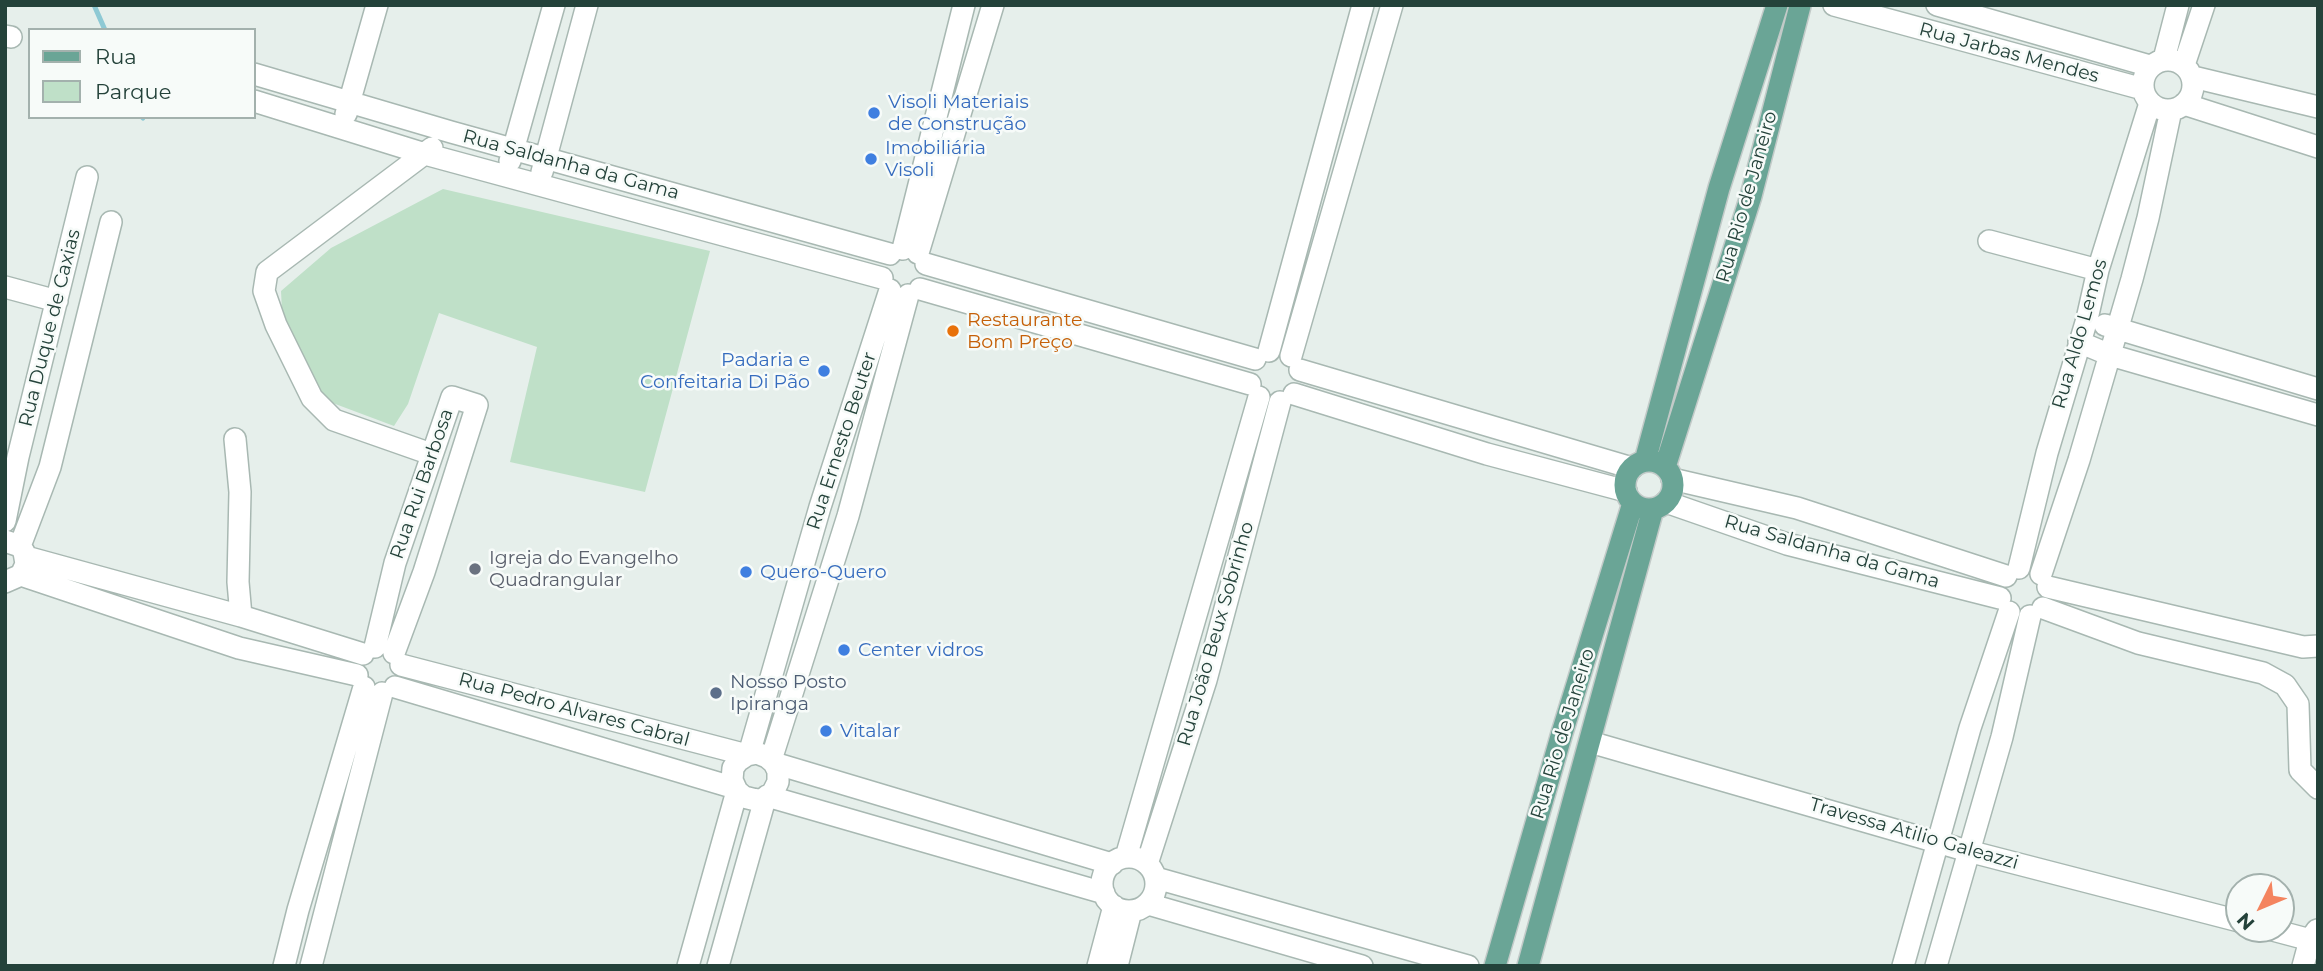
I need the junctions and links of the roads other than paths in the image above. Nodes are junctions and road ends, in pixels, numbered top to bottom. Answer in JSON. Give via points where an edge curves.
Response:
{"nodes":[{"id":1,"x":377,"y":5,"type":"edge"},
{"id":2,"x":554,"y":5,"type":"edge"},
{"id":3,"x":587,"y":5,"type":"edge"},
{"id":4,"x":964,"y":5,"type":"edge"},
{"id":5,"x":993,"y":5,"type":"edge"},
{"id":6,"x":1363,"y":5,"type":"edge"},
{"id":7,"x":1392,"y":5,"type":"edge"},
{"id":8,"x":1777,"y":5,"type":"edge"},
{"id":9,"x":1790,"y":5,"type":"edge"},
{"id":10,"x":1833,"y":5,"type":"edge"},
{"id":11,"x":1937,"y":5,"type":"edge"},
{"id":12,"x":2178,"y":5,"type":"edge"},
{"id":13,"x":2204,"y":5,"type":"edge"},
{"id":14,"x":1801,"y":6,"type":"edge"},
{"id":15,"x":2157,"y":63,"type":"junction"},
{"id":16,"x":2188,"y":71,"type":"junction"},
{"id":17,"x":256,"y":75,"type":"edge"},
{"id":18,"x":2147,"y":96,"type":"junction"},
{"id":19,"x":349,"y":101,"type":"junction"},
{"id":20,"x":256,"y":102,"type":"edge"},
{"id":21,"x":2316,"y":106,"type":"edge"},
{"id":22,"x":2178,"y":107,"type":"junction"},
{"id":23,"x":342,"y":130,"type":"junction"},
{"id":24,"x":451,"y":132,"type":"junction"},
{"id":25,"x":2310,"y":145,"type":"edge"},
{"id":26,"x":513,"y":149,"type":"junction"},
{"id":27,"x":425,"y":154,"type":"junction"},
{"id":28,"x":546,"y":158,"type":"junction"},
{"id":29,"x":506,"y":175,"type":"junction"},
{"id":30,"x":87,"y":177,"type":"dead end"},
{"id":31,"x":539,"y":184,"type":"junction"},
{"id":32,"x":1718,"y":188,"type":"junction"},
{"id":33,"x":1751,"y":196,"type":"junction"},
{"id":34,"x":2115,"y":210,"type":"junction"},
{"id":35,"x":2148,"y":218,"type":"junction"},
{"id":36,"x":111,"y":222,"type":"dead end"},
{"id":37,"x":1989,"y":241,"type":"dead end"},
{"id":38,"x":909,"y":255,"type":"junction"},
{"id":39,"x":2098,"y":270,"type":"junction"},
{"id":40,"x":5,"y":287,"type":"edge"},
{"id":41,"x":900,"y":288,"type":"junction"},
{"id":42,"x":57,"y":301,"type":"junction"},
{"id":43,"x":2087,"y":319,"type":"junction"},
{"id":44,"x":2116,"y":329,"type":"junction"},
{"id":45,"x":2080,"y":342,"type":"junction"},
{"id":46,"x":1262,"y":355,"type":"junction"},
{"id":47,"x":2110,"y":355,"type":"junction"},
{"id":48,"x":1296,"y":363,"type":"junction"},
{"id":49,"x":2318,"y":389,"type":"edge"},
{"id":50,"x":1254,"y":390,"type":"junction"},
{"id":51,"x":1287,"y":398,"type":"junction"},
{"id":52,"x":2318,"y":415,"type":"edge"},
{"id":53,"x":1494,"y":426,"type":"junction"},
{"id":54,"x":234,"y":439,"type":"dead end"},
{"id":55,"x":2047,"y":453,"type":"junction"},
{"id":56,"x":431,"y":454,"type":"junction"},
{"id":57,"x":1487,"y":454,"type":"junction"},
{"id":58,"x":18,"y":457,"type":"junction"},
{"id":59,"x":2079,"y":460,"type":"junction"},
{"id":60,"x":50,"y":467,"type":"junction"},
{"id":61,"x":1654,"y":469,"type":"junction"},
{"id":62,"x":1644,"y":501,"type":"junction"},
{"id":63,"x":1797,"y":508,"type":"junction"},
{"id":64,"x":5,"y":521,"type":"edge"},
{"id":65,"x":1787,"y":544,"type":"junction"},
{"id":66,"x":395,"y":562,"type":"junction"},
{"id":67,"x":13,"y":569,"type":"edge"},
{"id":68,"x":424,"y":572,"type":"junction"},
{"id":69,"x":2012,"y":572,"type":"junction"},
{"id":70,"x":2044,"y":580,"type":"junction"},
{"id":71,"x":2004,"y":605,"type":"junction"},
{"id":72,"x":2149,"y":610,"type":"junction"},
{"id":73,"x":2037,"y":612,"type":"junction"},
{"id":74,"x":241,"y":617,"type":"junction"},
{"id":75,"x":2226,"y":627,"type":"junction"},
{"id":76,"x":2138,"y":643,"type":"junction"},
{"id":77,"x":2318,"y":646,"type":"edge"},
{"id":78,"x":383,"y":655,"type":"junction"},
{"id":79,"x":2213,"y":661,"type":"junction"},
{"id":80,"x":374,"y":685,"type":"junction"},
{"id":81,"x":1970,"y":729,"type":"junction"},
{"id":82,"x":2002,"y":737,"type":"junction"},
{"id":83,"x":1590,"y":742,"type":"junction"},
{"id":84,"x":748,"y":755,"type":"junction"},
{"id":85,"x":772,"y":761,"type":"junction"},
{"id":86,"x":1552,"y":765,"type":"junction"},
{"id":87,"x":1581,"y":774,"type":"junction"},
{"id":88,"x":2318,"y":788,"type":"edge"},
{"id":89,"x":736,"y":790,"type":"junction"},
{"id":90,"x":766,"y":797,"type":"junction"},
{"id":91,"x":889,"y":798,"type":"junction"},
{"id":92,"x":960,"y":818,"type":"junction"},
{"id":93,"x":881,"y":829,"type":"junction"},
{"id":94,"x":1938,"y":842,"type":"junction"},
{"id":95,"x":952,"y":849,"type":"junction"},
{"id":96,"x":1968,"y":851,"type":"junction"},
{"id":97,"x":1119,"y":861,"type":"junction"},
{"id":98,"x":1151,"y":871,"type":"junction"},
{"id":99,"x":1124,"y":903,"type":"junction"},
{"id":100,"x":298,"y":910,"type":"junction"},
{"id":101,"x":2225,"y":917,"type":"edge"},
{"id":102,"x":324,"y":919,"type":"junction"},
{"id":103,"x":2295,"y":934,"type":"edge"},
{"id":104,"x":2315,"y":937,"type":"edge"},
{"id":105,"x":284,"y":966,"type":"edge"},
{"id":106,"x":311,"y":966,"type":"edge"},
{"id":107,"x":688,"y":966,"type":"edge"},
{"id":108,"x":718,"y":966,"type":"edge"},
{"id":109,"x":1098,"y":966,"type":"edge"},
{"id":110,"x":1117,"y":966,"type":"edge"},
{"id":111,"x":1362,"y":966,"type":"edge"},
{"id":112,"x":1468,"y":966,"type":"edge"},
{"id":113,"x":1495,"y":966,"type":"edge"},
{"id":114,"x":1528,"y":966,"type":"edge"},
{"id":115,"x":1904,"y":966,"type":"edge"},
{"id":116,"x":1937,"y":966,"type":"edge"},
{"id":117,"x":2304,"y":966,"type":"edge"}],
"edges":[{"from":1,"to":19,"type":"street"},
{"from":2,"to":26,"type":"street"},
{"from":3,"to":28,"type":"street"},
{"from":4,"to":38,"type":"street"},
{"from":5,"to":38,"type":"street"},
{"from":6,"to":46,"type":"street"},
{"from":7,"to":48,"type":"street"},
{"from":8,"to":32,"type":"main road","name":"Rua Rio de Janeiro"},
{"from":9,"to":14,"type":"main road"},
{"from":10,"to":18,"type":"street","name":"Rua Jarbas Mendes"},
{"from":11,"to":15,"type":"street","name":"Rua Jarbas Mendes"},
{"from":12,"to":15,"type":"street"},
{"from":13,"to":16,"type":"street"},
{"from":14,"to":33,"type":"main road","name":"Rua Rio de Janeiro"},
{"from":15,"to":16,"type":"street","via":[[2178,61]]},
{"from":15,"to":18,"type":"street","via":[[2143,81]]},
{"from":16,"to":21,"type":"street"},
{"from":16,"to":22,"type":"street","via":[[2193,92]]},
{"from":17,"to":19,"type":"street","name":"Rua Saldanha da Gama"},
{"from":18,"to":22,"type":"street","via":[[2157,107]]},
{"from":18,"to":34,"type":"street","name":"Rua Aldo Lemos"},
{"from":19,"to":23,"type":"street"},
{"from":19,"to":24,"type":"street","name":"Rua Saldanha da Gama"},
{"from":20,"to":23,"type":"street","name":"Rua Saldanha da Gama"},
{"from":21,"to":25,"type":"street"},
{"from":22,"to":25,"type":"street"},
{"from":22,"to":35,"type":"street","name":"Rua Aldo Lemos"},
{"from":23,"to":27,"type":"street","name":"Rua Saldanha da Gama"},
{"from":24,"to":26,"type":"street","name":"Rua Saldanha da Gama"},
{"from":24,"to":27,"type":"street"},
{"from":26,"to":28,"type":"street","name":"Rua Saldanha da Gama"},
{"from":26,"to":29,"type":"street"},
{"from":27,"to":29,"type":"street","name":"Rua Saldanha da Gama"},
{"from":27,"to":56,"type":"street","via":[[267,272],[264,291],[312,398],[334,420]]},
{"from":28,"to":31,"type":"street"},
{"from":28,"to":38,"type":"street","name":"Rua Saldanha da Gama"},
{"from":29,"to":31,"type":"street","name":"Rua Saldanha da Gama"},
{"from":30,"to":42,"type":"street","name":"Rua Duque de Caxias"},
{"from":31,"to":41,"type":"street","name":"Rua Saldanha da Gama"},
{"from":32,"to":33,"type":"main road"},
{"from":32,"to":61,"type":"main road","name":"Rua Rio de Janeiro"},
{"from":33,"to":61,"type":"main road","name":"Rua Rio de Janeiro"},
{"from":34,"to":35,"type":"street"},
{"from":34,"to":39,"type":"street","name":"Rua Aldo Lemos"},
{"from":35,"to":44,"type":"street","name":"Rua Aldo Lemos"},
{"from":36,"to":60,"type":"street","name":"Rua Duque de Caxias"},
{"from":37,"to":39,"type":"street"},
{"from":38,"to":41,"type":"street","via":[[883,265]]},
{"from":38,"to":41,"type":"street","via":[[927,278]]},
{"from":38,"to":46,"type":"street","name":"Rua Saldanha da Gama"},
{"from":39,"to":43,"type":"street","name":"Rua Aldo Lemos"},
{"from":40,"to":42,"type":"street"},
{"from":41,"to":50,"type":"street","name":"Rua Saldanha da Gama"},
{"from":41,"to":84,"type":"street","name":"Rua Ernesto Beuter","via":[[820,507]]},
{"from":41,"to":85,"type":"street","name":"Rua Ernesto Beuter","via":[[848,516]]},
{"from":42,"to":58,"type":"street","name":"Rua Duque de Caxias"},
{"from":43,"to":44,"type":"street"},
{"from":43,"to":45,"type":"street","name":"Rua Aldo Lemos"},
{"from":44,"to":47,"type":"street","name":"Rua Aldo Lemos"},
{"from":44,"to":49,"type":"street"},
{"from":45,"to":47,"type":"street"},
{"from":45,"to":55,"type":"street","name":"Rua Aldo Lemos"},
{"from":46,"to":48,"type":"street","via":[[1284,352]]},
{"from":46,"to":50,"type":"street","via":[[1251,367]]},
{"from":47,"to":52,"type":"street"},
{"from":47,"to":59,"type":"street","name":"Rua Aldo Lemos"},
{"from":48,"to":51,"type":"street","via":[[1301,379]]},
{"from":48,"to":53,"type":"street","name":"Rua Saldanha da Gama"},
{"from":50,"to":51,"type":"street","via":[[1272,402]]},
{"from":50,"to":97,"type":"street","name":"Rua João Beux Sobrinho"},
{"from":51,"to":57,"type":"street","name":"Rua Saldanha da Gama"},
{"from":51,"to":98,"type":"street","name":"Rua João Beux Sobrinho"},
{"from":53,"to":57,"type":"street"},
{"from":53,"to":61,"type":"street","name":"Rua Saldanha da Gama"},
{"from":54,"to":74,"type":"street","via":[[240,492]]},
{"from":55,"to":59,"type":"street"},
{"from":55,"to":69,"type":"street","name":"Rua Aldo Lemos"},
{"from":56,"to":66,"type":"street","name":"Rua Rui Barbosa"},
{"from":56,"to":68,"type":"street","name":"Rua Rui Barbosa","via":[[452,397],[477,405]]},
{"from":57,"to":62,"type":"street","name":"Rua Saldanha da Gama"},
{"from":58,"to":60,"type":"street"},
{"from":58,"to":64,"type":"street","name":"Rua Duque de Caxias"},
{"from":59,"to":70,"type":"street","name":"Rua Aldo Lemos"},
{"from":60,"to":67,"type":"street","name":"Rua Duque de Caxias"},
{"from":61,"to":62,"type":"main road","via":[[1670,496]]},
{"from":61,"to":62,"type":"main road","via":[[1627,474]]},
{"from":61,"to":63,"type":"street","name":"Rua Saldanha da Gama"},
{"from":62,"to":65,"type":"street","name":"Rua Saldanha da Gama"},
{"from":62,"to":83,"type":"main road","name":"Rua Rio de Janeiro"},
{"from":62,"to":86,"type":"main road","name":"Rua Rio de Janeiro"},
{"from":63,"to":65,"type":"street"},
{"from":63,"to":69,"type":"street","name":"Rua Saldanha da Gama"},
{"from":65,"to":71,"type":"street","name":"Rua Saldanha da Gama"},
{"from":66,"to":68,"type":"street"},
{"from":66,"to":78,"type":"street","name":"Rua Rui Barbosa"},
{"from":67,"to":74,"type":"street","name":"Rua Pedro Alvares Cabral"},
{"from":67,"to":80,"type":"street","name":"Rua Pedro Alvares Cabral","via":[[239,648]]},
{"from":68,"to":78,"type":"street","name":"Rua Rui Barbosa"},
{"from":69,"to":70,"type":"street","via":[[2027,568]]},
{"from":69,"to":71,"type":"street","via":[[2001,582]]},
{"from":70,"to":72,"type":"street"},
{"from":70,"to":73,"type":"street","via":[[2049,594]]},
{"from":71,"to":73,"type":"street","via":[[2015,615]]},
{"from":71,"to":81,"type":"street"},
{"from":72,"to":75,"type":"street"},
{"from":72,"to":76,"type":"street"},
{"from":73,"to":76,"type":"street"},
{"from":73,"to":82,"type":"street"},
{"from":74,"to":78,"type":"street","name":"Rua Pedro Alvares Cabral"},
{"from":75,"to":77,"type":"street","via":[[2303,647]]},
{"from":75,"to":79,"type":"street"},
{"from":76,"to":79,"type":"street"},
{"from":78,"to":80,"type":"street","via":[[356,667]]},
{"from":78,"to":80,"type":"street","via":[[400,680]]},
{"from":78,"to":84,"type":"street","name":"Rua Pedro Alvares Cabral"},
{"from":79,"to":88,"type":"street","via":[[2263,673],[2285,685],[2298,704],[2300,770]]},
{"from":80,"to":89,"type":"street","name":"Rua Pedro Alvares Cabral"},
{"from":80,"to":100,"type":"street"},
{"from":80,"to":102,"type":"street"},
{"from":81,"to":82,"type":"street"},
{"from":81,"to":94,"type":"street"},
{"from":82,"to":96,"type":"street"},
{"from":83,"to":87,"type":"main road","name":"Rua Rio de Janeiro"},
{"from":83,"to":94,"type":"street","name":"Travessa Atilio Galeazzi"},
{"from":84,"to":85,"type":"street","via":[[757,753]]},
{"from":84,"to":89,"type":"street","via":[[733,768]]},
{"from":85,"to":90,"type":"street","via":[[778,782]]},
{"from":85,"to":91,"type":"street"},
{"from":86,"to":87,"type":"main road"},
{"from":86,"to":113,"type":"main road","name":"Rua Rio de Janeiro"},
{"from":87,"to":114,"type":"main road","name":"Rua Rio de Janeiro"},
{"from":89,"to":90,"type":"street","via":[[756,800]]},
{"from":89,"to":107,"type":"street"},
{"from":90,"to":93,"type":"street"},
{"from":90,"to":108,"type":"street"},
{"from":91,"to":92,"type":"street"},
{"from":91,"to":93,"type":"street"},
{"from":92,"to":95,"type":"street"},
{"from":92,"to":97,"type":"street"},
{"from":93,"to":95,"type":"street"},
{"from":94,"to":96,"type":"street","name":"Travessa Atilio Galeazzi"},
{"from":94,"to":115,"type":"street"},
{"from":95,"to":99,"type":"street"},
{"from":96,"to":101,"type":"street","name":"Travessa Atilio Galeazzi"},
{"from":96,"to":116,"type":"street"},
{"from":97,"to":98,"type":"street","via":[[1141,860]]},
{"from":97,"to":99,"type":"street","via":[[1104,877]]},
{"from":98,"to":99,"type":"street","via":[[1154,896]]},
{"from":98,"to":112,"type":"street"},
{"from":99,"to":109,"type":"street"},
{"from":99,"to":110,"type":"street"},
{"from":99,"to":111,"type":"street"},
{"from":100,"to":102,"type":"street"},
{"from":100,"to":105,"type":"street"},
{"from":102,"to":106,"type":"street"},
{"from":103,"to":104,"type":"street"},
{"from":104,"to":117,"type":"street"}]}
